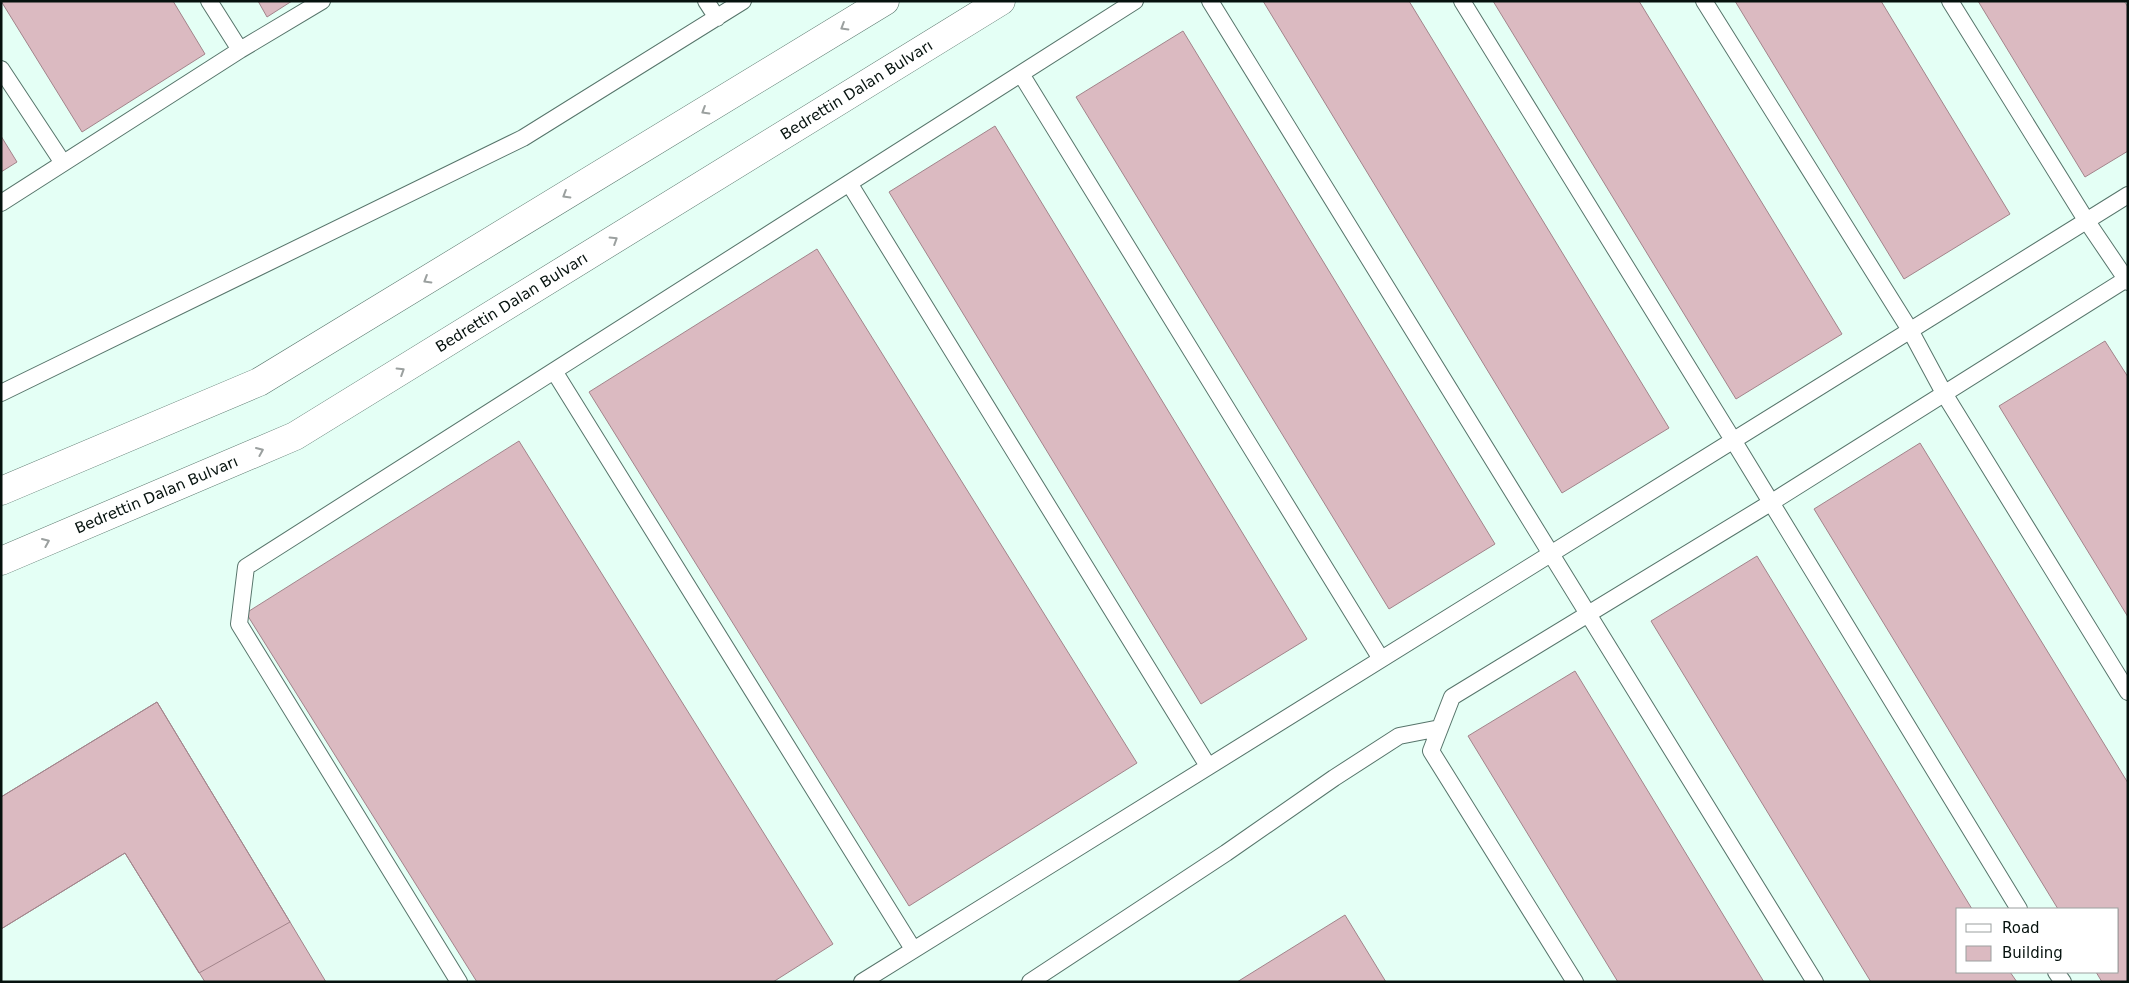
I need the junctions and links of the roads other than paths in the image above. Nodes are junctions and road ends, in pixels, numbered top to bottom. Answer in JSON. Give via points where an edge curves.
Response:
{"nodes":[{"id":1,"x":208,"y":1,"type":"edge"},
{"id":2,"x":322,"y":1,"type":"edge"},
{"id":3,"x":706,"y":1,"type":"edge"},
{"id":4,"x":743,"y":1,"type":"edge"},
{"id":5,"x":885,"y":1,"type":"edge"},
{"id":6,"x":1001,"y":1,"type":"edge"},
{"id":7,"x":1135,"y":1,"type":"edge"},
{"id":8,"x":1210,"y":1,"type":"edge"},
{"id":9,"x":1462,"y":1,"type":"edge"},
{"id":10,"x":1704,"y":1,"type":"edge"},
{"id":11,"x":1950,"y":1,"type":"edge"},
{"id":12,"x":717,"y":18,"type":"junction"},
{"id":13,"x":240,"y":50,"type":"junction"},
{"id":14,"x":1,"y":69,"type":"edge"},
{"id":15,"x":1021,"y":74,"type":"junction"},
{"id":16,"x":63,"y":163,"type":"junction"},
{"id":17,"x":849,"y":183,"type":"junction"},
{"id":18,"x":2128,"y":194,"type":"edge"},
{"id":19,"x":1,"y":203,"type":"edge"},
{"id":20,"x":2086,"y":220,"type":"junction"},
{"id":21,"x":2127,"y":280,"type":"edge"},
{"id":22,"x":1910,"y":330,"type":"junction"},
{"id":23,"x":554,"y":371,"type":"junction"},
{"id":24,"x":1,"y":393,"type":"edge"},
{"id":25,"x":1945,"y":395,"type":"junction"},
{"id":26,"x":1733,"y":440,"type":"junction"},
{"id":27,"x":1,"y":491,"type":"edge"},
{"id":28,"x":1772,"y":502,"type":"junction"},
{"id":29,"x":1550,"y":553,"type":"junction"},
{"id":30,"x":1,"y":561,"type":"edge"},
{"id":31,"x":1586,"y":614,"type":"junction"},
{"id":32,"x":1381,"y":658,"type":"junction"},
{"id":33,"x":2128,"y":692,"type":"edge"},
{"id":34,"x":1440,"y":728,"type":"junction"},
{"id":35,"x":1208,"y":766,"type":"junction"},
{"id":36,"x":2017,"y":908,"type":"edge"},
{"id":37,"x":913,"y":949,"type":"junction"},
{"id":38,"x":459,"y":982,"type":"edge"},
{"id":39,"x":862,"y":982,"type":"edge"},
{"id":40,"x":1030,"y":982,"type":"edge"},
{"id":41,"x":1575,"y":982,"type":"edge"},
{"id":42,"x":1814,"y":982,"type":"edge"}],
"edges":[{"from":1,"to":13,"type":"lane"},
{"from":2,"to":13,"type":"lane"},
{"from":3,"to":12,"type":"lane"},
{"from":4,"to":12,"type":"lane"},
{"from":5,"to":27,"type":"main road","one_way":true,"via":[[260,382]]},
{"from":30,"to":6,"type":"main road","name":"Bedrettin Dalan Bulvarı","one_way":true,"via":[[295,436]]},
{"from":7,"to":15,"type":"lane"},
{"from":8,"to":29,"type":"lane"},
{"from":9,"to":26,"type":"lane"},
{"from":10,"to":22,"type":"lane"},
{"from":11,"to":20,"type":"lane"},
{"from":12,"to":24,"type":"lane","via":[[523,138]]},
{"from":13,"to":16,"type":"lane"},
{"from":14,"to":16,"type":"lane"},
{"from":15,"to":17,"type":"lane"},
{"from":15,"to":32,"type":"lane"},
{"from":16,"to":19,"type":"lane"},
{"from":17,"to":23,"type":"lane"},
{"from":17,"to":35,"type":"lane"},
{"from":18,"to":20,"type":"lane"},
{"from":20,"to":21,"type":"lane"},
{"from":20,"to":22,"type":"lane"},
{"from":21,"to":25,"type":"lane"},
{"from":22,"to":25,"type":"lane"},
{"from":22,"to":26,"type":"lane"},
{"from":23,"to":37,"type":"lane"},
{"from":23,"to":38,"type":"lane","via":[[246,566],[239,624]]},
{"from":25,"to":28,"type":"lane"},
{"from":25,"to":33,"type":"lane"},
{"from":26,"to":28,"type":"lane"},
{"from":26,"to":29,"type":"lane"},
{"from":28,"to":31,"type":"lane"},
{"from":28,"to":36,"type":"lane"},
{"from":29,"to":31,"type":"lane"},
{"from":29,"to":32,"type":"lane"},
{"from":31,"to":34,"type":"lane","via":[[1452,697]]},
{"from":31,"to":42,"type":"lane"},
{"from":32,"to":35,"type":"lane"},
{"from":34,"to":40,"type":"lane","via":[[1399,736]]},
{"from":34,"to":41,"type":"lane","via":[[1431,751]]},
{"from":35,"to":37,"type":"lane"},
{"from":37,"to":39,"type":"lane"}]}
